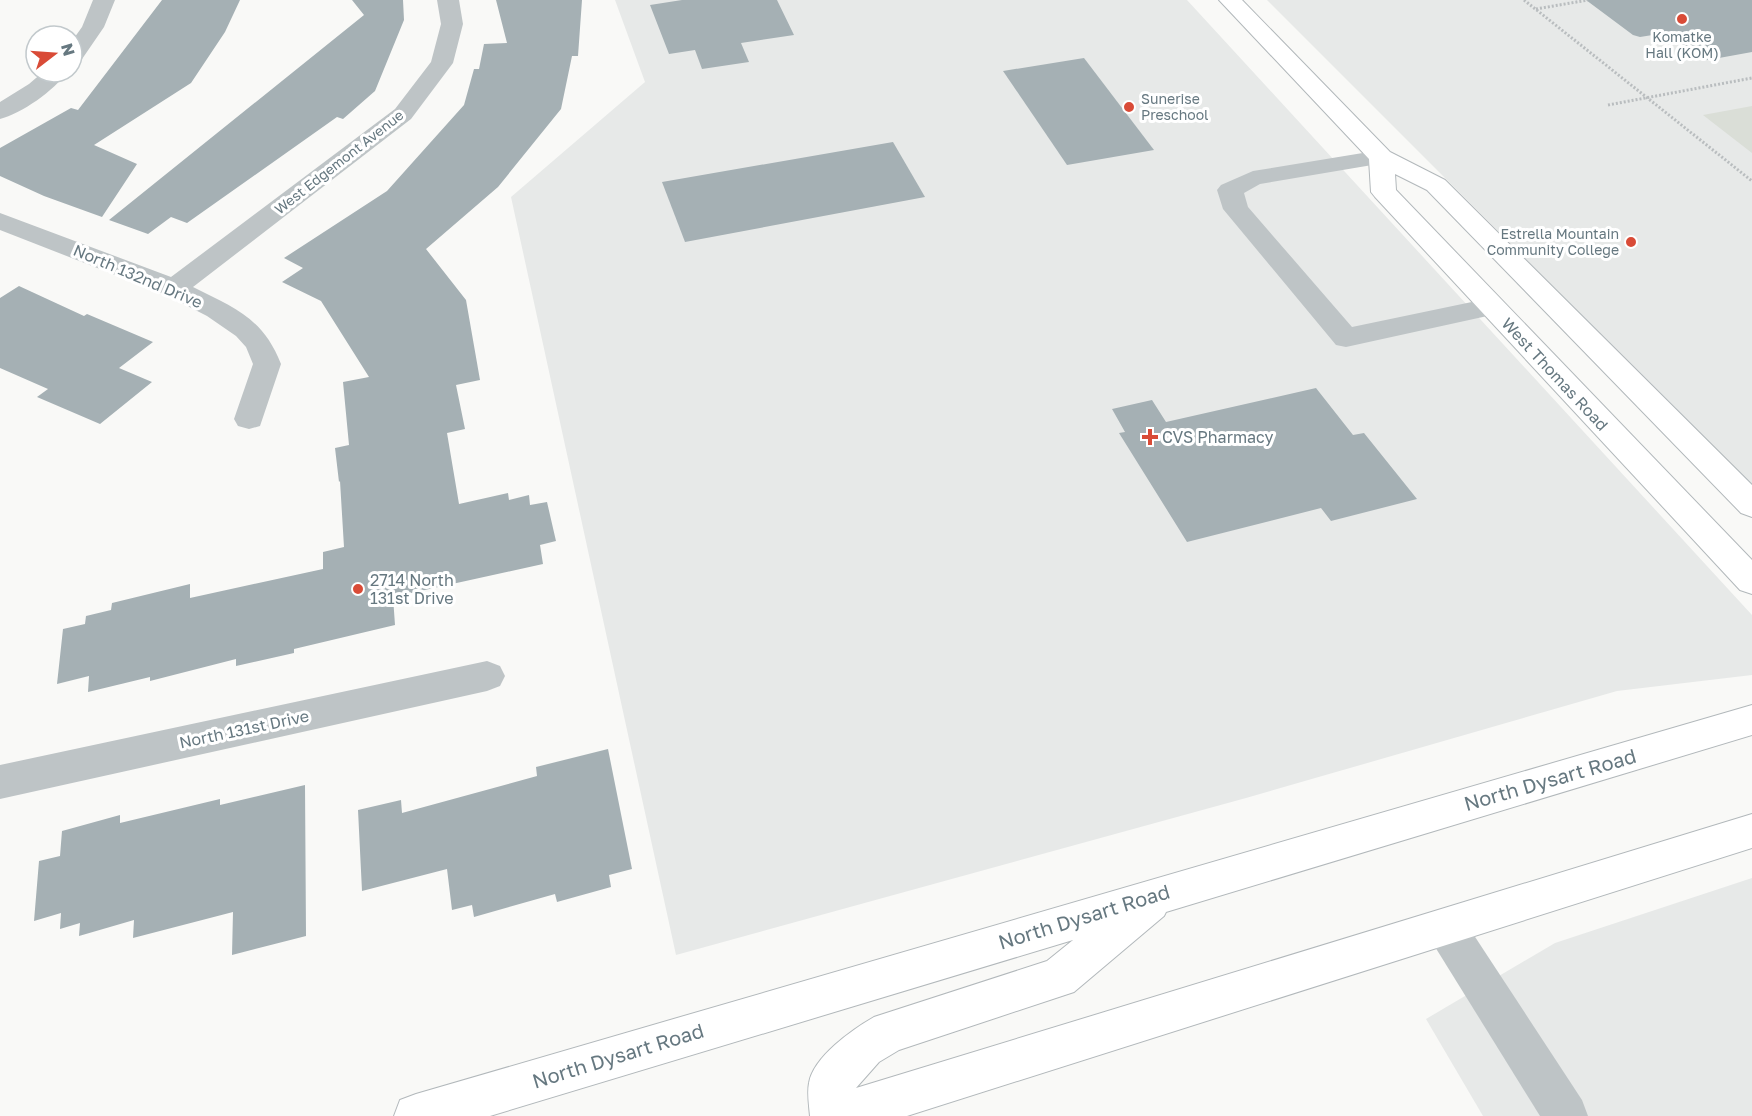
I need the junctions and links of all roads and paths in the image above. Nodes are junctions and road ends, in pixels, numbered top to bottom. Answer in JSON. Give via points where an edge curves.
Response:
{"nodes":[{"id":1,"x":104,"y":0,"type":"edge"},
{"id":2,"x":448,"y":0,"type":"edge"},
{"id":3,"x":1230,"y":0,"type":"edge"},
{"id":4,"x":1524,"y":0,"type":"edge"},
{"id":5,"x":1588,"y":0,"type":"edge"},
{"id":6,"x":1536,"y":9,"type":"junction"},
{"id":7,"x":84,"y":40,"type":"edge"},
{"id":8,"x":1752,"y":78,"type":"edge"},
{"id":9,"x":43,"y":84,"type":"edge"},
{"id":10,"x":1647,"y":97,"type":"junction"},
{"id":11,"x":1608,"y":105,"type":"dead end"},
{"id":12,"x":0,"y":112,"type":"edge"},
{"id":13,"x":1381,"y":157,"type":"junction"},
{"id":14,"x":1752,"y":181,"type":"edge"},
{"id":15,"x":0,"y":221,"type":"edge"},
{"id":16,"x":174,"y":288,"type":"junction"},
{"id":17,"x":1491,"y":307,"type":"junction"},
{"id":18,"x":249,"y":419,"type":"dead end"},
{"id":19,"x":1752,"y":505,"type":"edge"},
{"id":20,"x":1752,"y":581,"type":"edge"},
{"id":21,"x":487,"y":676,"type":"dead end"},
{"id":22,"x":1752,"y":720,"type":"edge"},
{"id":23,"x":0,"y":782,"type":"edge"},
{"id":24,"x":1752,"y":831,"type":"edge"},
{"id":25,"x":1161,"y":894,"type":"junction"},
{"id":26,"x":1446,"y":928,"type":"junction"},
{"id":27,"x":416,"y":1116,"type":"edge"},
{"id":28,"x":834,"y":1116,"type":"edge"},
{"id":29,"x":1566,"y":1116,"type":"edge"}],
"edges":[{"from":1,"to":7,"type":"street"},
{"from":2,"to":16,"type":"street","name":"West Edgemont Avenue","via":[[452,24],[442,63],[404,114]]},
{"from":3,"to":13,"type":"main road"},
{"from":4,"to":6,"type":"path"},
{"from":5,"to":6,"type":"path"},
{"from":6,"to":10,"type":"path"},
{"from":8,"to":10,"type":"path"},
{"from":9,"to":12,"type":"street"},
{"from":10,"to":11,"type":"path"},
{"from":10,"to":14,"type":"path"},
{"from":13,"to":17,"type":"main road","name":"West Thomas Road","via":[[1384,192]]},
{"from":13,"to":17,"type":"street","via":[[1253,178],[1230,190],[1236,209],[1346,338]]},
{"from":13,"to":19,"type":"main road","via":[[1436,185]]},
{"from":15,"to":16,"type":"street","name":"North 132nd Drive"},
{"from":16,"to":18,"type":"street","name":"North 132nd Drive","via":[[246,329],[259,344],[267,364]]},
{"from":17,"to":20,"type":"main road","name":"West Thomas Road"},
{"from":21,"to":23,"type":"street","name":"North 131st Drive"},
{"from":22,"to":25,"type":"main road","name":"North Dysart Road"},
{"from":24,"to":26,"type":"main road"},
{"from":25,"to":27,"type":"main road","name":"North Dysart Road"},
{"from":25,"to":28,"type":"main road","via":[[1059,978],[890,1032],[864,1047],[831,1082]]},
{"from":26,"to":28,"type":"main road"},
{"from":26,"to":29,"type":"street"}]}
